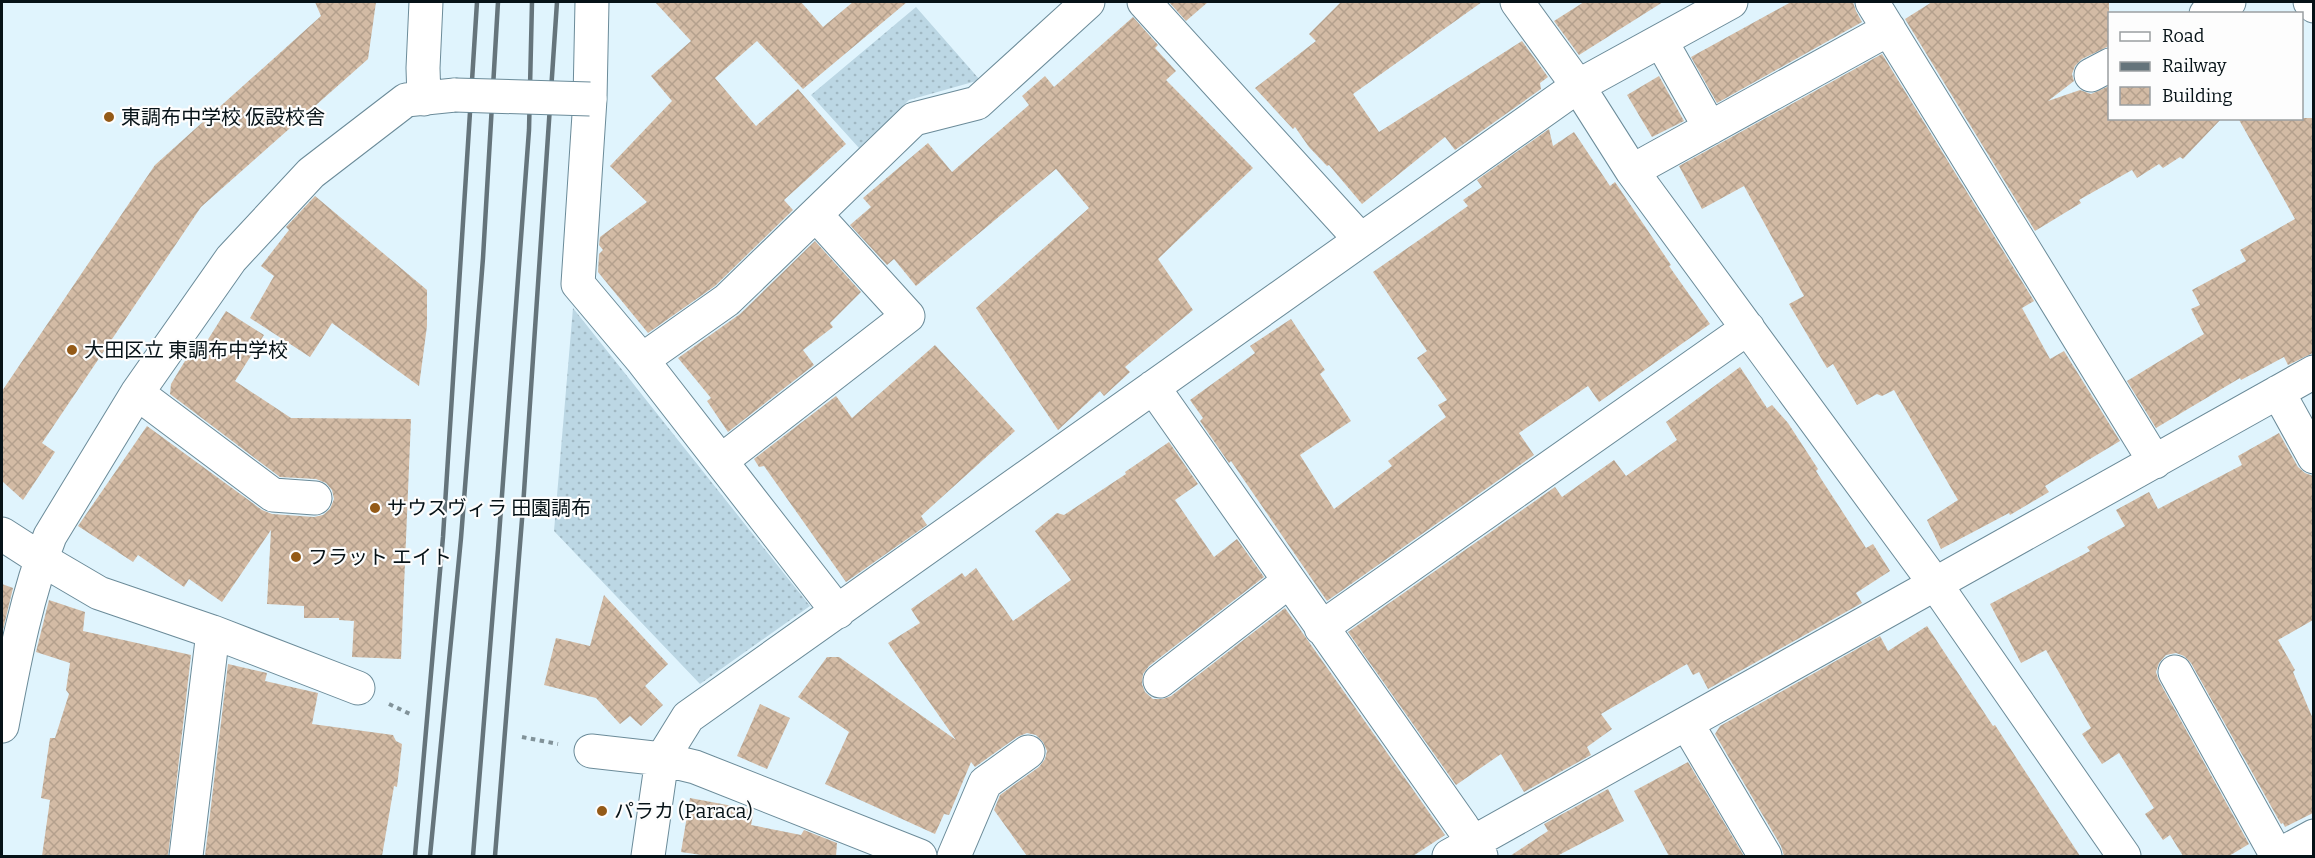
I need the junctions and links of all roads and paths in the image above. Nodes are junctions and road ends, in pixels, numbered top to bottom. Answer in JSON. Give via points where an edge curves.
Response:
{"nodes":[{"id":1,"x":426,"y":2,"type":"edge"},
{"id":2,"x":592,"y":2,"type":"edge"},
{"id":3,"x":1088,"y":2,"type":"edge"},
{"id":4,"x":1144,"y":2,"type":"edge"},
{"id":5,"x":1517,"y":2,"type":"edge"},
{"id":6,"x":1731,"y":2,"type":"edge"},
{"id":7,"x":2229,"y":2,"type":"edge"},
{"id":8,"x":2310,"y":2,"type":"edge"},
{"id":9,"x":2313,"y":6,"type":"edge"},
{"id":10,"x":2210,"y":12,"type":"edge"},
{"id":11,"x":1880,"y":15,"type":"edge"},
{"id":12,"x":1661,"y":41,"type":"junction"},
{"id":13,"x":1578,"y":86,"type":"junction"},
{"id":14,"x":440,"y":97,"type":"junction"},
{"id":15,"x":590,"y":99,"type":"junction"},
{"id":16,"x":1710,"y":128,"type":"junction"},
{"id":17,"x":1632,"y":171,"type":"junction"},
{"id":18,"x":816,"y":215,"type":"junction"},
{"id":19,"x":1360,"y":240,"type":"junction"},
{"id":20,"x":1748,"y":328,"type":"junction"},
{"id":21,"x":642,"y":360,"type":"junction"},
{"id":22,"x":2313,"y":372,"type":"edge"},
{"id":23,"x":1153,"y":387,"type":"junction"},
{"id":24,"x":2278,"y":392,"type":"junction"},
{"id":25,"x":137,"y":393,"type":"junction"},
{"id":26,"x":2313,"y":458,"type":"edge"},
{"id":27,"x":721,"y":461,"type":"junction"},
{"id":28,"x":2154,"y":462,"type":"junction"},
{"id":29,"x":315,"y":498,"type":"dead end"},
{"id":30,"x":2,"y":534,"type":"edge"},
{"id":31,"x":41,"y":560,"type":"junction"},
{"id":32,"x":1288,"y":582,"type":"junction"},
{"id":33,"x":1936,"y":585,"type":"junction"},
{"id":34,"x":838,"y":612,"type":"junction"},
{"id":35,"x":1321,"y":628,"type":"junction"},
{"id":36,"x":213,"y":632,"type":"junction"},
{"id":37,"x":2175,"y":672,"type":"dead end"},
{"id":38,"x":1160,"y":681,"type":"dead end"},
{"id":39,"x":358,"y":688,"type":"dead end"},
{"id":40,"x":1687,"y":724,"type":"junction"},
{"id":41,"x":2,"y":726,"type":"edge"},
{"id":42,"x":591,"y":751,"type":"dead end"},
{"id":43,"x":1028,"y":752,"type":"dead end"},
{"id":44,"x":662,"y":759,"type":"junction"},
{"id":45,"x":2313,"y":836,"type":"edge"},
{"id":46,"x":1468,"y":852,"type":"edge"},
{"id":47,"x":186,"y":856,"type":"edge"},
{"id":48,"x":648,"y":856,"type":"edge"},
{"id":49,"x":920,"y":856,"type":"edge"},
{"id":50,"x":954,"y":856,"type":"edge"},
{"id":51,"x":1765,"y":856,"type":"edge"},
{"id":52,"x":2124,"y":856,"type":"edge"},
{"id":53,"x":2277,"y":856,"type":"edge"}],
"edges":[{"from":1,"to":14,"type":"street","via":[[423,68]]},
{"from":2,"to":15,"type":"street"},
{"from":3,"to":18,"type":"street","via":[[977,103],[914,118]]},
{"from":4,"to":19,"type":"street"},
{"from":5,"to":13,"type":"street"},
{"from":6,"to":12,"type":"street"},
{"from":7,"to":10,"type":"street"},
{"from":8,"to":9,"type":"street"},
{"from":11,"to":16,"type":"street"},
{"from":11,"to":28,"type":"street"},
{"from":12,"to":13,"type":"street"},
{"from":12,"to":16,"type":"street"},
{"from":13,"to":17,"type":"street"},
{"from":13,"to":19,"type":"street"},
{"from":14,"to":15,"type":"street","bridge":true},
{"from":14,"to":25,"type":"street","via":[[406,100],[310,173],[231,259]]},
{"from":15,"to":21,"type":"street","via":[[578,284]]},
{"from":16,"to":17,"type":"street"},
{"from":17,"to":20,"type":"street"},
{"from":18,"to":21,"type":"street","via":[[728,300]]},
{"from":18,"to":27,"type":"street","via":[[908,316]]},
{"from":19,"to":23,"type":"street"},
{"from":20,"to":33,"type":"street"},
{"from":20,"to":35,"type":"street"},
{"from":21,"to":27,"type":"street"},
{"from":22,"to":24,"type":"street"},
{"from":23,"to":32,"type":"street"},
{"from":23,"to":34,"type":"street"},
{"from":24,"to":26,"type":"street"},
{"from":24,"to":28,"type":"street"},
{"from":25,"to":29,"type":"street","via":[[273,495]]},
{"from":25,"to":31,"type":"street","via":[[50,536]]},
{"from":27,"to":34,"type":"street"},
{"from":28,"to":33,"type":"street"},
{"from":30,"to":31,"type":"street"},
{"from":31,"to":36,"type":"street","via":[[99,593]]},
{"from":31,"to":41,"type":"street"},
{"from":32,"to":35,"type":"street"},
{"from":32,"to":38,"type":"street"},
{"from":33,"to":40,"type":"street"},
{"from":33,"to":52,"type":"street"},
{"from":34,"to":44,"type":"street","via":[[687,717]]},
{"from":35,"to":46,"type":"street"},
{"from":36,"to":39,"type":"street"},
{"from":36,"to":47,"type":"street"},
{"from":37,"to":53,"type":"street"},
{"from":40,"to":46,"type":"street"},
{"from":40,"to":51,"type":"street"},
{"from":42,"to":44,"type":"street"},
{"from":43,"to":50,"type":"street","via":[[985,783]]},
{"from":44,"to":48,"type":"street"},
{"from":44,"to":49,"type":"street","via":[[695,767]]},
{"from":45,"to":53,"type":"street"}]}
